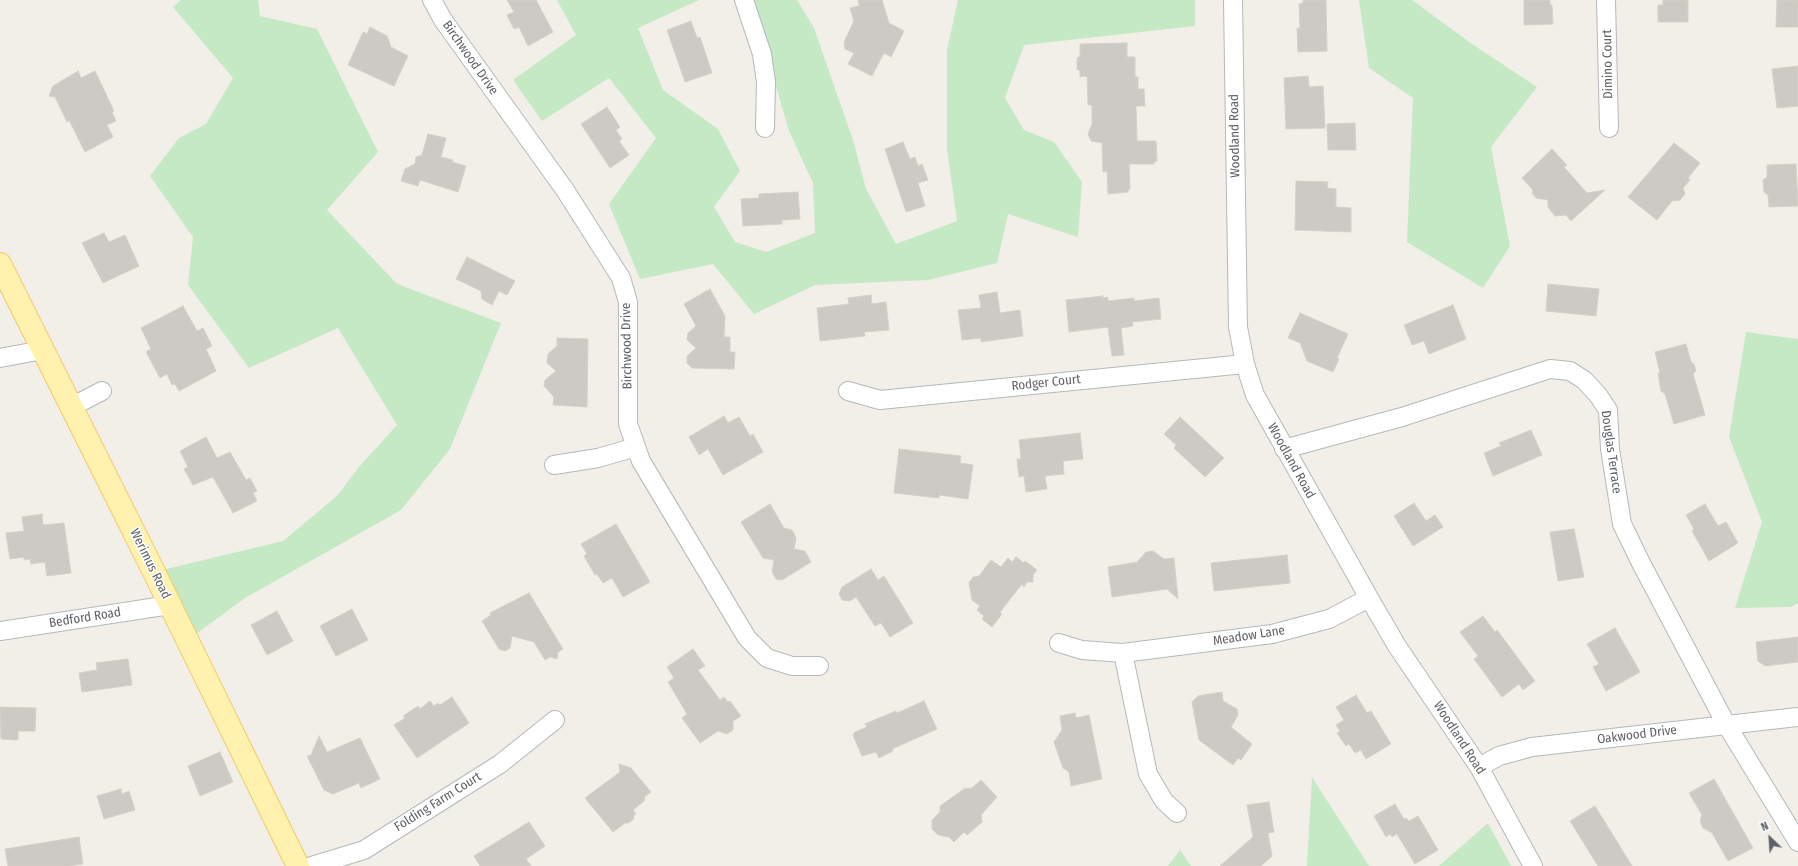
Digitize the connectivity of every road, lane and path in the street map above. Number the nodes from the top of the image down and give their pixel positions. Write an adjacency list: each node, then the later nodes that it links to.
1 (432, 0): 14 (street, Birchwood Drive)
2 (744, 0): 5 (street)
3 (1233, 0): 10 (street, Woodland Road)
4 (1606, 0): 6 (street, Dimino Court)
5 (765, 128)
6 (1609, 128)
7 (0, 264): 8 (main road, Werimus Road)
8 (43, 350): 9 (street); 13 (main road, Werimus Road)
9 (0, 358)
10 (1245, 364): 12 (street, Rodger Court); 15 (street, Woodland Road)
11 (102, 391): 13 (street)
12 (848, 391)
13 (72, 407): 18 (main road, Werimus Road)
14 (636, 447): 16 (street); 22 (street, Birchwood Drive)
15 (1284, 448): 17 (street, Woodland Road); 25 (street, Douglas Terrace)
16 (554, 465)
17 (1369, 598): 21 (street, Meadow Lane); 26 (street, Woodland Road)
18 (170, 605): 19 (street, Bedford Road); 29 (main road, Werimus Road)
19 (0, 630)
20 (1059, 643): 21 (street, Meadow Lane)
21 (1124, 653): 27 (street)
22 (819, 666)
23 (1798, 717): 25 (street, Oakwood Drive)
24 (555, 720): 30 (street, Folding Farm Court)
25 (1726, 724): 26 (street, Oakwood Drive); 28 (street, Douglas Terrace)
26 (1479, 767): 31 (street, Woodland Road)
27 (1177, 813)
28 (1798, 842)
29 (298, 866)
30 (311, 866)
31 (1533, 866)

